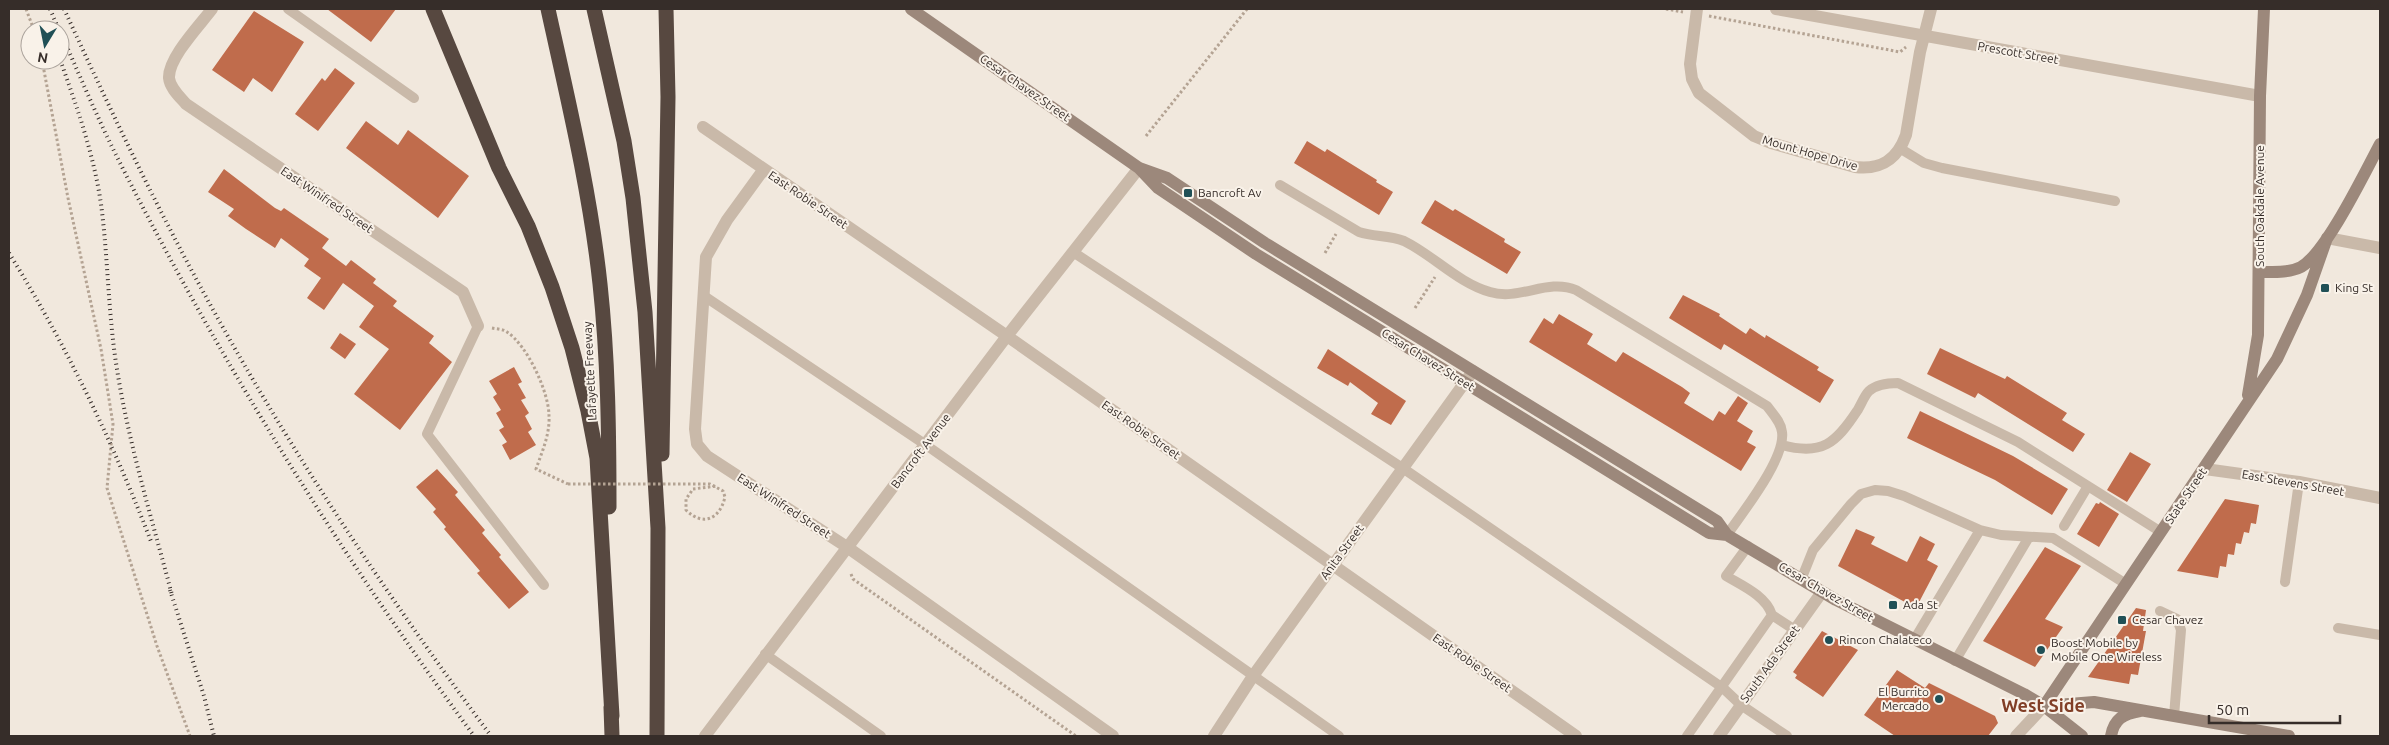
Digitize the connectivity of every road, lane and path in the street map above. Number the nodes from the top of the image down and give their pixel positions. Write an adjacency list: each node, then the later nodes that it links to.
1 (212, 9): 37 (street, East Winifred Street)
2 (288, 9): 19 (lane)
3 (433, 9): 78 (highway)
4 (548, 9): 78 (highway, Lafayette Freeway)
5 (594, 9): 51 (highway)
6 (666, 9): 51 (highway)
7 (911, 9): 24 (main road, Cesar Chavez Street)
8 (1247, 9): 21 (path)
9 (1666, 9): 13 (path)
10 (1776, 9): 15 (street, Prescott Street)
11 (1931, 9): 15 (street)
12 (2264, 9): 18 (main road, South Oakdale Avenue)
13 (1693, 11): 23 (street, Mount Hope Drive)
14 (1709, 16): 16 (path)
15 (1923, 36): 18 (street, Prescott Street); 23 (street)
16 (1906, 47)
17 (44, 70): 80 (path)
18 (2260, 96): 33 (main road, South Oakdale Avenue)
19 (414, 98)
20 (703, 127): 25 (street, East Robie Street)
21 (1146, 136)
22 (2380, 144): 29 (main road, State Street)
23 (1901, 148): 27 (lane)
24 (1140, 168): 31 (street, Bancroft Avenue); 39 (main road, Cesar Chavez Street); 40 (main road, Cesar Chavez Street)
25 (764, 169): 35 (street, East Winifred Street); 38 (street, East Robie Street)
26 (1280, 185): 43 (lane)
27 (2115, 201)
28 (1339, 230): 32 (path)
29 (2327, 238): 30 (street); 33 (main road, State Street); 41 (main road, State Street)
30 (2380, 248)
31 (1073, 252): 38 (street, Bancroft Avenue); 44 (lane)
32 (1325, 253)
33 (2259, 272): 41 (main road, South Oakdale Avenue)
34 (1432, 282): 36 (path)
35 (704, 296): 42 (lane); 57 (street, East Winifred Street)
36 (1415, 308)
37 (478, 326): 47 (path, bridge); 63 (lane)
38 (1007, 336): 42 (street, Bancroft Avenue); 58 (street, East Robie Street)
39 (1474, 371): 40 (street, Anita Street); 54 (main road, Cesar Chavez Street)
40 (1465, 383): 44 (street, Anita Street); 54 (main road, Cesar Chavez Street)
41 (2247, 401): 45 (main road, State Street)
42 (926, 445): 57 (street, Bancroft Avenue); 73 (lane)
43 (1782, 445): 48 (lane); 54 (lane)
44 (1404, 469): 58 (street, Anita Street); 74 (lane)
45 (2205, 469): 46 (street, East Stevens Street); 53 (main road, State Street)
46 (2299, 482): 49 (street, East Stevens Street); 61 (lane)
47 (717, 486)
48 (2088, 486): 50 (lane); 53 (lane)
49 (2380, 498)
50 (2064, 526)
51 (658, 528): 82 (highway)
52 (1980, 530): 55 (lane); 60 (lane); 70 (lane)
53 (2162, 532): 62 (main road, State Street)
54 (1727, 535): 56 (main road, Cesar Chavez Street)
55 (2029, 537): 62 (lane); 72 (lane)
56 (1748, 546): 60 (main road, Cesar Chavez Street); 66 (lane)
57 (847, 547): 71 (street, Bancroft Avenue); 86 (street, East Winifred Street)
58 (1333, 564): 73 (street, Anita Street); 89 (street, East Robie Street)
59 (851, 574): 85 (path)
60 (1801, 580): 64 (main road, Cesar Chavez Street)
61 (2285, 582)
62 (2126, 584): 76 (main road, State Street)
63 (544, 585)
64 (1822, 592): 68 (street, South Ada Street); 70 (main road, Cesar Chavez Street)
65 (2160, 610): 79 (lane)
66 (1772, 615): 68 (lane); 74 (lane)
67 (2338, 628): 69 (lane)
68 (1795, 630): 75 (street, South Ada Street)
69 (2380, 635)
70 (1914, 640): 72 (main road, Cesar Chavez Street)
71 (765, 654): 83 (street, Bancroft Avenue); 84 (lane)
72 (1955, 660): 76 (main road, Cesar Chavez Street)
73 (1253, 676): 87 (street, Anita Street); 88 (lane)
74 (1723, 688): 75 (lane); 90 (lane)
75 (1741, 705): 91 (street, South Ada Street); 92 (lane)
76 (2044, 706): 77 (main road); 93 (street, State Street); 94 (main road, Cesar Chavez Street)
77 (2143, 710): 79 (main road); 95 (main road)
78 (612, 716): 81 (highway, Lafayette Freeway)
79 (2174, 716): 96 (main road)
80 (190, 736)
81 (612, 736)
82 (657, 736)
83 (705, 736)
84 (881, 736)
85 (1076, 736)
86 (1112, 736)
87 (1214, 736)
88 (1339, 736)
89 (1576, 736)
90 (1687, 736)
91 (1719, 736)
92 (1787, 736)
93 (2016, 736)
94 (2082, 736)
95 (2111, 736)
96 (2289, 736)

